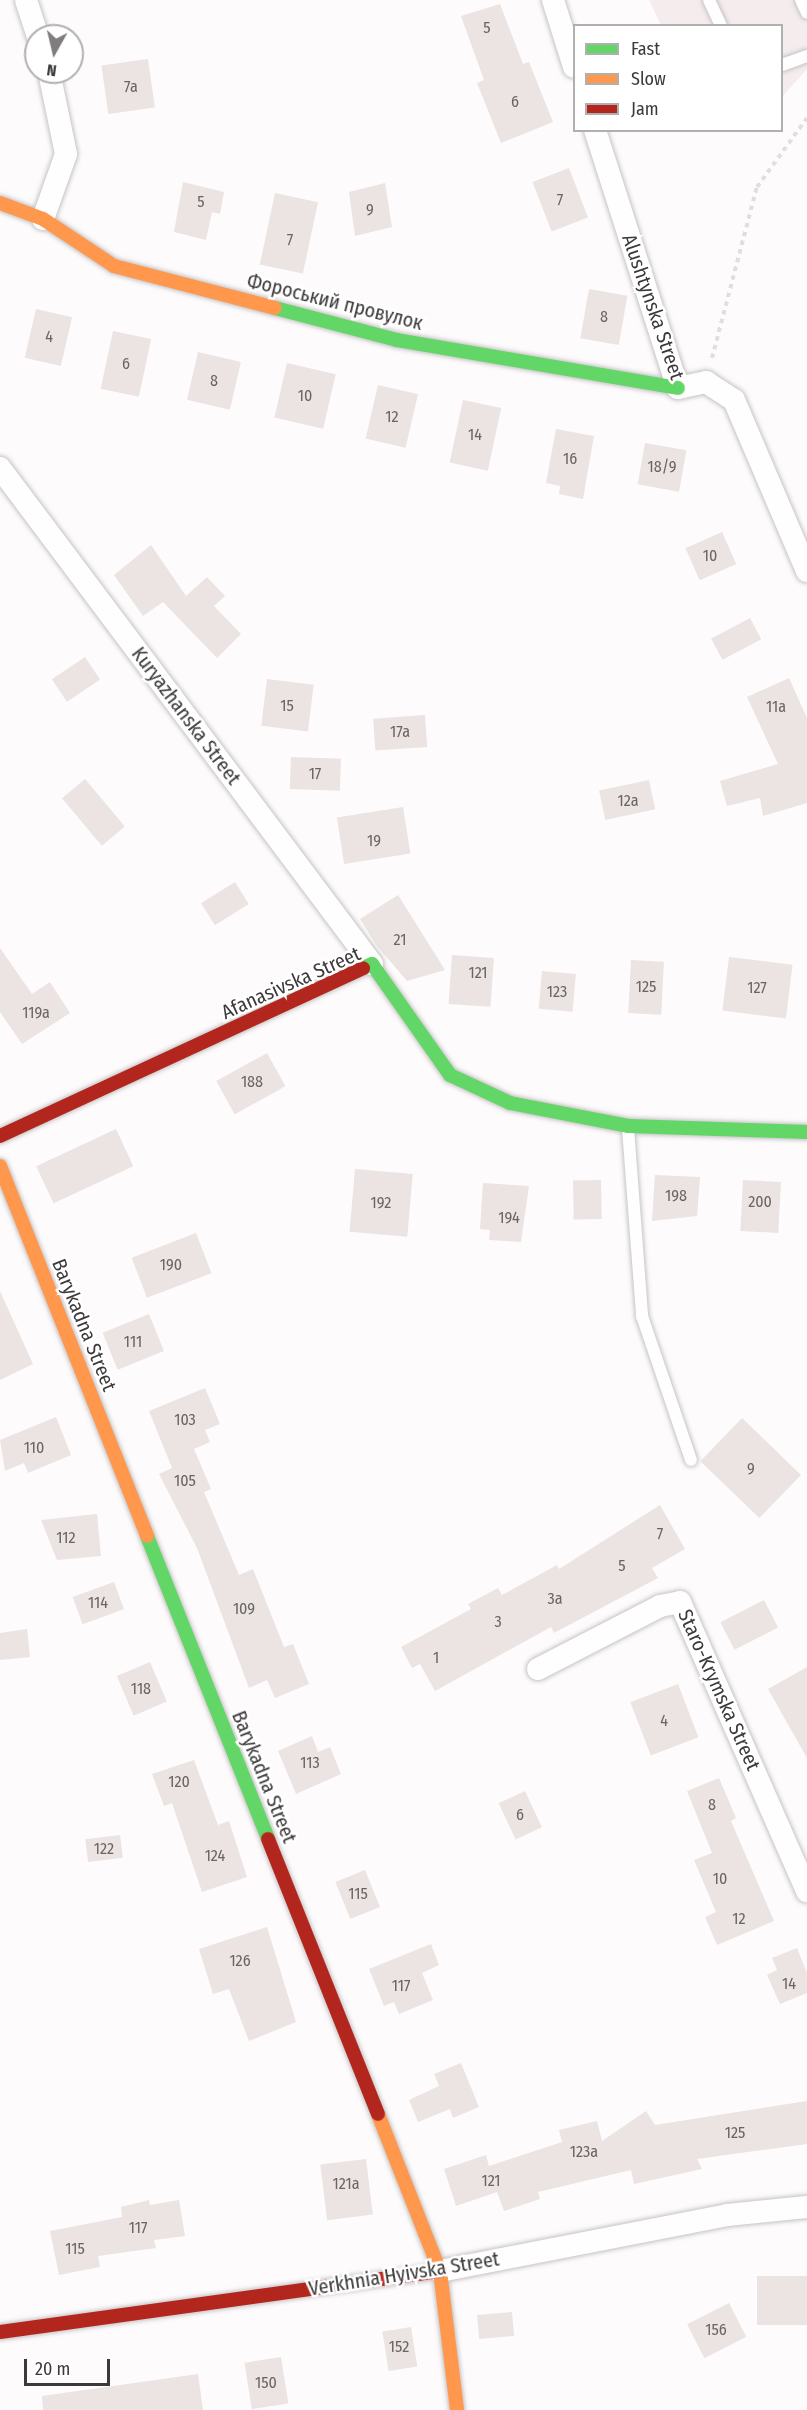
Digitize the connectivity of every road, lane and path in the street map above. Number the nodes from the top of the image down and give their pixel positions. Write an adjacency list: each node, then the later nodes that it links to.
1 (27, 0): 6 (street)
2 (553, 0): 9 (street)
3 (709, 0): 7 (lane)
4 (801, 0): 5 (lane)
5 (807, 13)
6 (34, 24)
7 (720, 24)
8 (807, 56): 10 (lane)
9 (573, 64)
10 (783, 65)
11 (51, 84): 15 (street)
12 (807, 118): 16 (path)
13 (596, 132): 17 (street, Alushtynska Street)
14 (0, 203): 15 (street, Фороський провулок)
15 (44, 219): 17 (street, Фороський провулок)
16 (706, 382): 17 (street, Alushtynska Street); 19 (street, Alushtynska Street)
17 (678, 388)
18 (0, 468): 20 (street, Kuryazhanska Street)
19 (807, 571)
20 (372, 964): 21 (street, Afanasivska Street); 23 (street, Afanasivska Street)
21 (628, 1126): 22 (street, Afanasivska Street); 25 (lane)
22 (807, 1132)
23 (0, 1136)
24 (0, 1166): 29 (street, Barykadna Street)
25 (692, 1460)
26 (538, 1669): 27 (street, Staro-Krymska Street)
27 (807, 1890)
28 (807, 2207): 29 (street, Verkhnia Hyivska Street)
29 (440, 2271): 30 (street, Verkhnia Hyivska Street); 31 (street, Barykadna Street)
30 (0, 2332)
31 (458, 2410)

